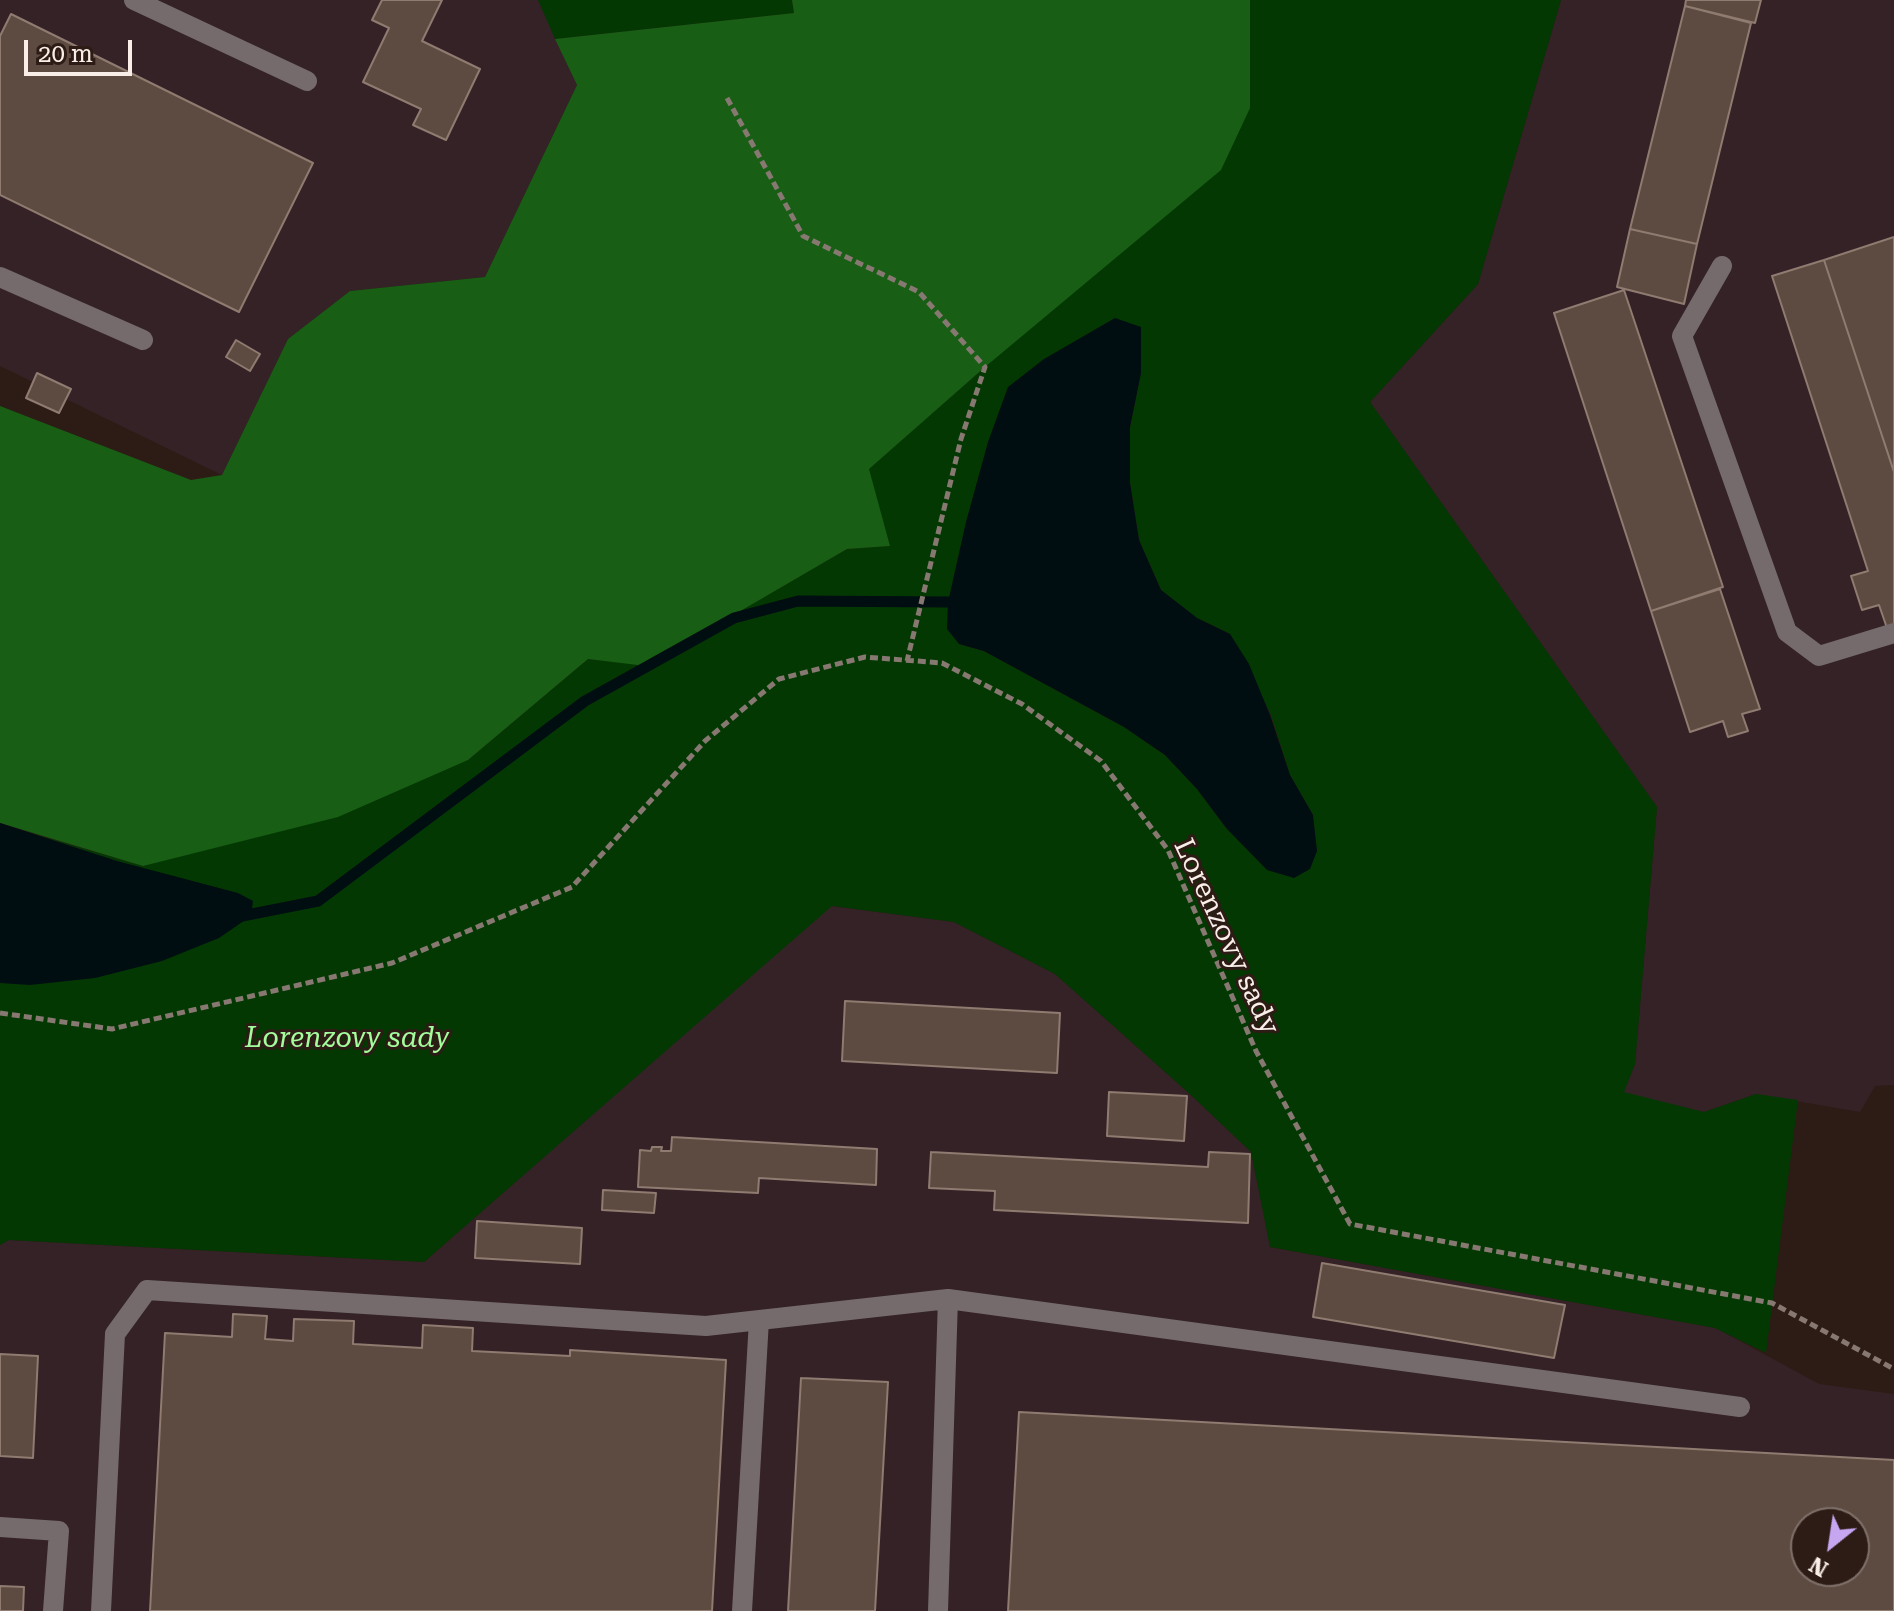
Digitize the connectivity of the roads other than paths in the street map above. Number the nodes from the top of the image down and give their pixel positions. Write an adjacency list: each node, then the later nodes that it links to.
1 (134, 0): 2 (lane)
2 (307, 81)
3 (1722, 266): 6 (lane)
4 (0, 277): 5 (lane)
5 (143, 340)
6 (1894, 633)
7 (948, 1299): 8 (lane); 9 (lane); 14 (lane)
8 (759, 1320): 12 (lane); 13 (lane)
9 (1740, 1407)
10 (0, 1527): 11 (lane)
11 (53, 1611)
12 (101, 1611)
13 (742, 1611)
14 (938, 1611)

